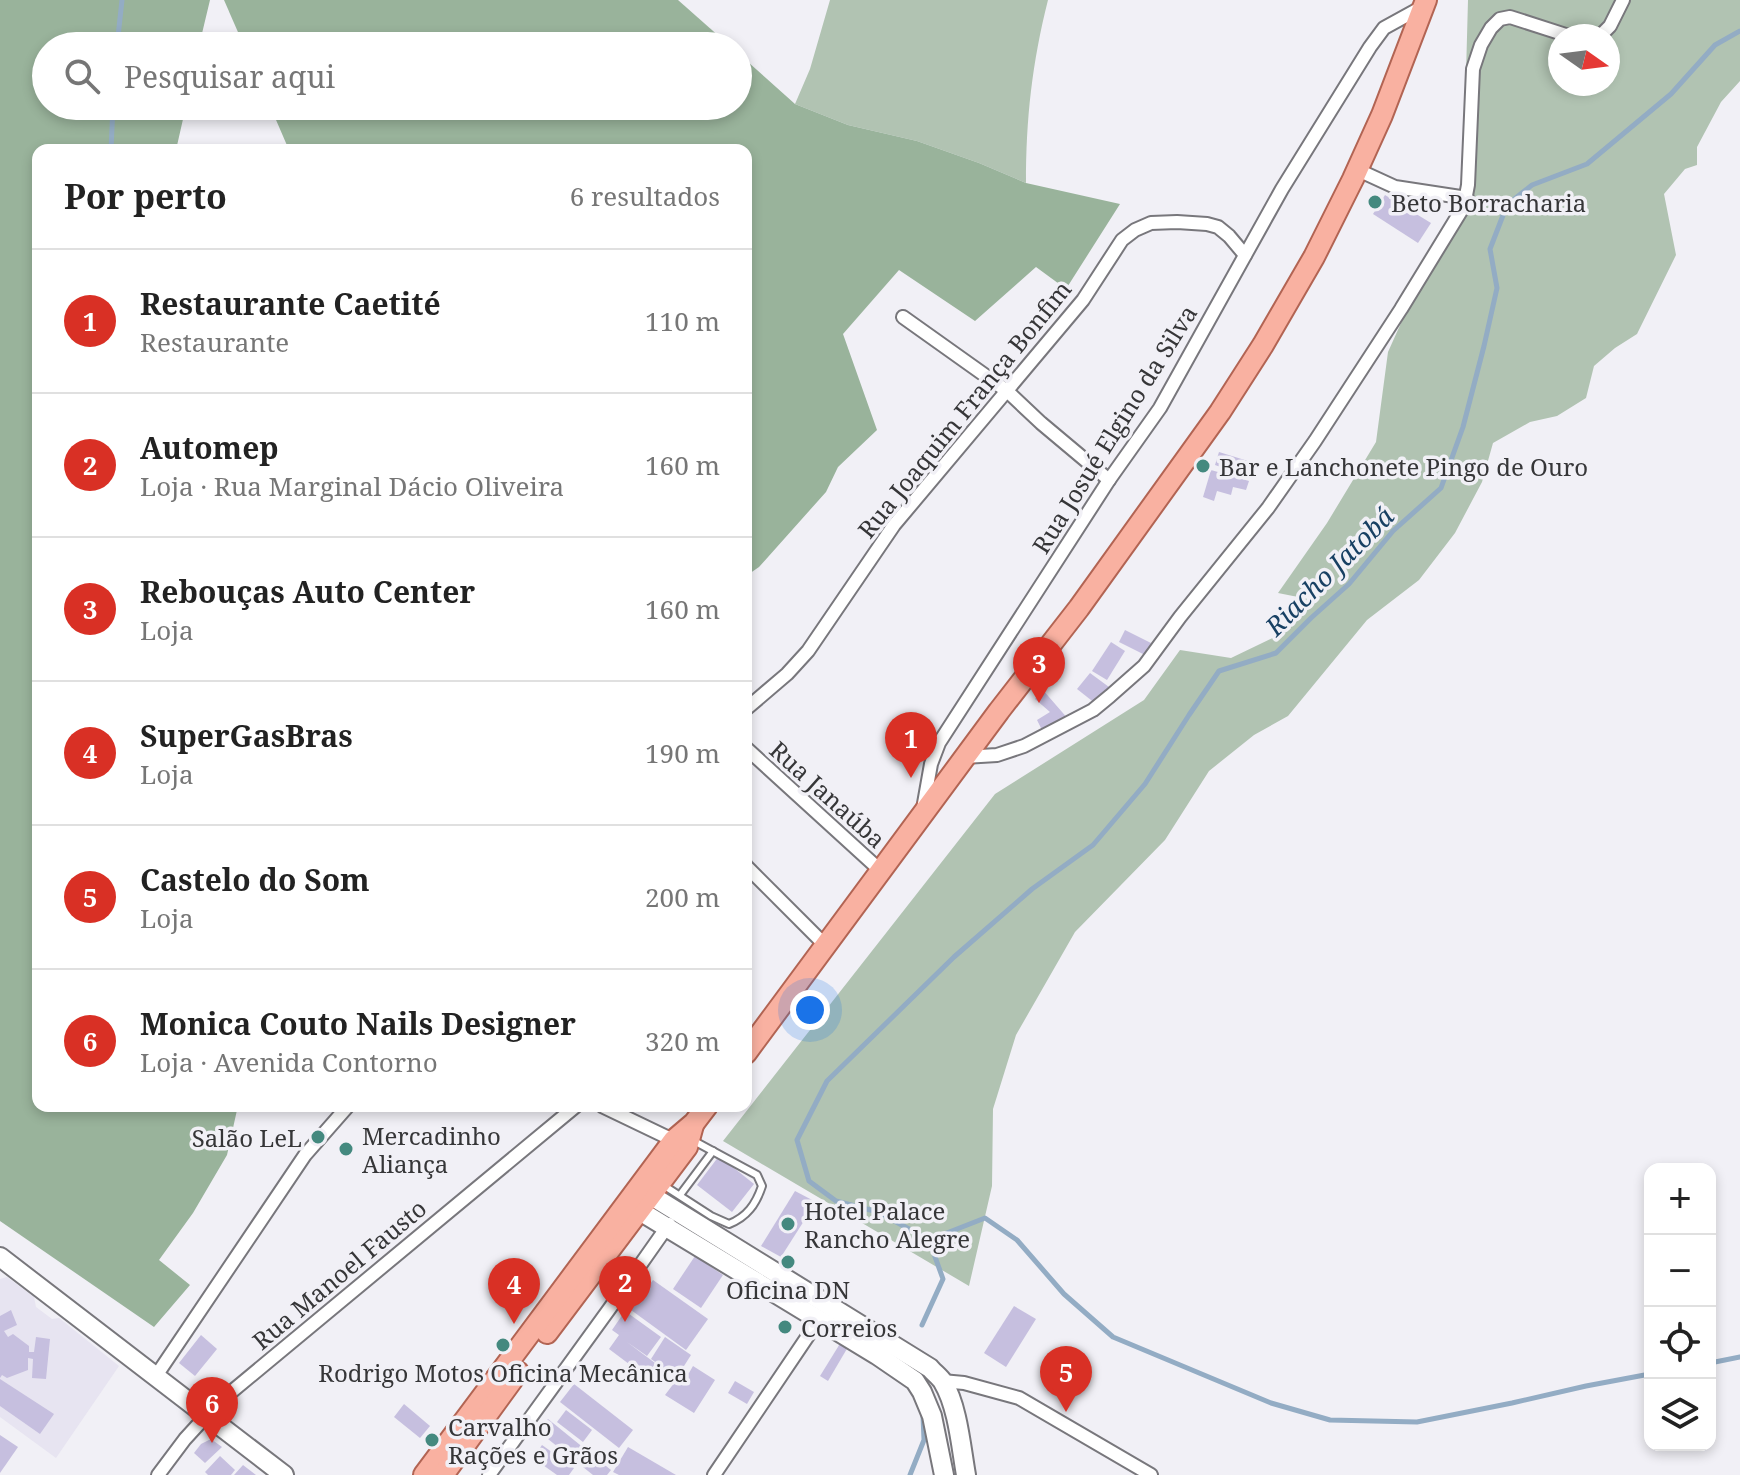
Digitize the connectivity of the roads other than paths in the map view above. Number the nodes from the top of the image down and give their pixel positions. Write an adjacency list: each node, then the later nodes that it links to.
1 (1623, 0): 3 (street)
2 (1425, 3): 5 (main road); 7 (street, Rua Josué Elgino da Silva)
3 (1611, 24)
4 (1548, 29): 6 (street)
5 (1358, 170): 6 (street); 13 (main road)
6 (1467, 198): 13 (street)
7 (1245, 255): 9 (street, Rua Joaquim França Bonfim); 10 (street, Rua Josué Elgino da Silva)
8 (903, 317): 9 (street)
9 (1007, 391): 10 (street); 11 (street, Rua Joaquim França Bonfim)
10 (1109, 480): 14 (street, Rua Josué Elgino da Silva)
11 (752, 704)
12 (752, 753): 15 (street, Rua Janaúba)
13 (964, 757): 14 (main road)
14 (923, 816): 15 (main road)
15 (881, 871): 17 (main road)
16 (752, 872): 17 (street)
17 (826, 946): 18 (main road)
18 (752, 1044)
19 (343, 1112): 31 (street)
20 (569, 1112): 34 (street, Rua Manoel Fausto)
21 (618, 1112): 23 (street)
22 (703, 1112): 23 (main road)
23 (686, 1137): 24 (lane); 25 (main road)
24 (713, 1151): 26 (lane); 26 (lane)
25 (643, 1196): 26 (street); 26 (lane); 37 (main road); 38 (main road)
26 (675, 1211): 28 (street); 29 (street); 39 (street)
27 (0, 1257): 31 (street)
28 (808, 1291): 29 (street); 33 (street)
29 (799, 1309): 30 (street)
30 (818, 1321): 32 (street); 40 (street)
31 (156, 1376): 34 (street)
32 (915, 1381): 33 (lane); 41 (street)
33 (942, 1381): 42 (street); 43 (street)
34 (206, 1416): 35 (street, Rua Manoel Fausto); 36 (street)
35 (158, 1475)
36 (284, 1475)
37 (424, 1475)
38 (443, 1475)
39 (489, 1475)
40 (714, 1475)
41 (944, 1475)
42 (966, 1475)
43 (1151, 1475)

